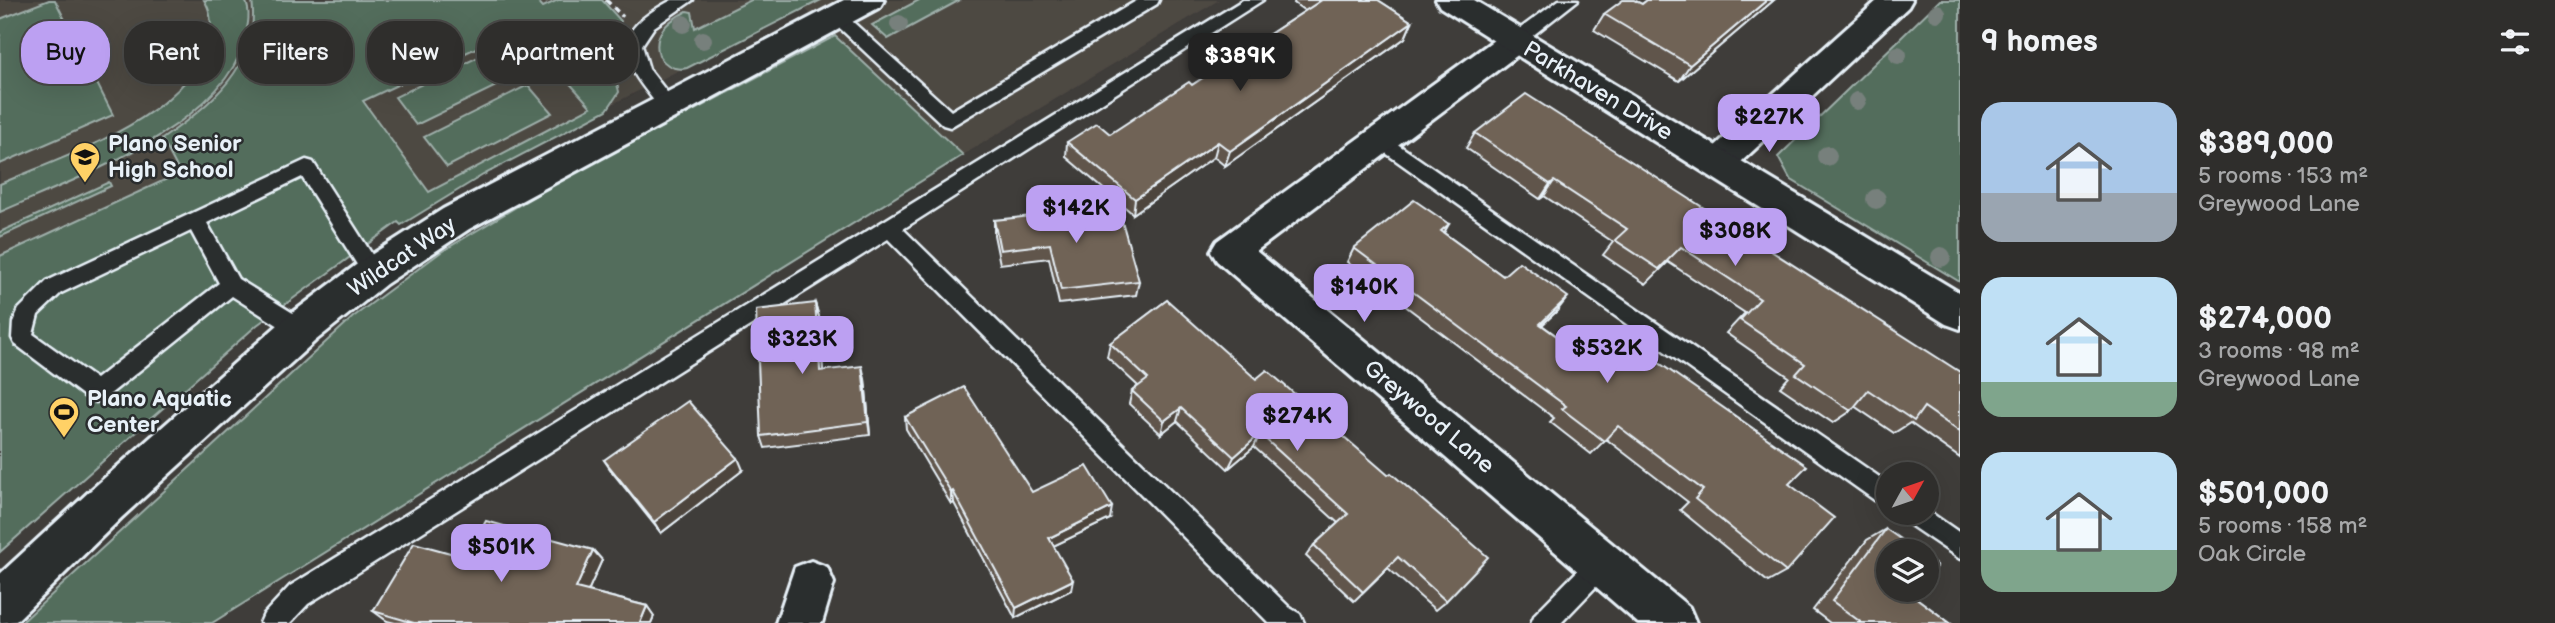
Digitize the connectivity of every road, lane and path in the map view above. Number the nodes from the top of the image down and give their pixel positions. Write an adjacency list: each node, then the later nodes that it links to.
1 (606, 0): 9 (path)
2 (685, 0): 11 (lane)
3 (1151, 0): 8 (lane)
4 (1255, 0): 15 (lane)
5 (1451, 0): 10 (street, Parkhaven Drive)
6 (1570, 0): 10 (lane)
7 (1897, 0): 13 (street)
8 (853, 8): 11 (street, Wildcat Way)
9 (625, 21)
10 (1516, 40): 12 (street, Greywood Lane); 13 (street, Parkhaven Drive)
11 (668, 105): 16 (street, Wildcat Way)
12 (1380, 139): 20 (lane); 23 (street, Greywood Lane)
13 (1717, 164): 18 (street, Parkhaven Drive)
14 (195, 220): 16 (lane); 17 (lane); 17 (lane)
15 (891, 229): 25 (lane); 26 (lane)
16 (373, 273): 19 (street, Wildcat Way)
17 (231, 285): 19 (lane)
18 (1960, 313)
19 (301, 329): 24 (street, Wildcat Way)
20 (1876, 488)
21 (1929, 525): 22 (lane)
22 (1960, 547)
23 (1602, 562): 27 (lane); 28 (street, Greywood Lane)
24 (0, 606)
25 (273, 623)
26 (1291, 623)
27 (1544, 623)
28 (1673, 623)

